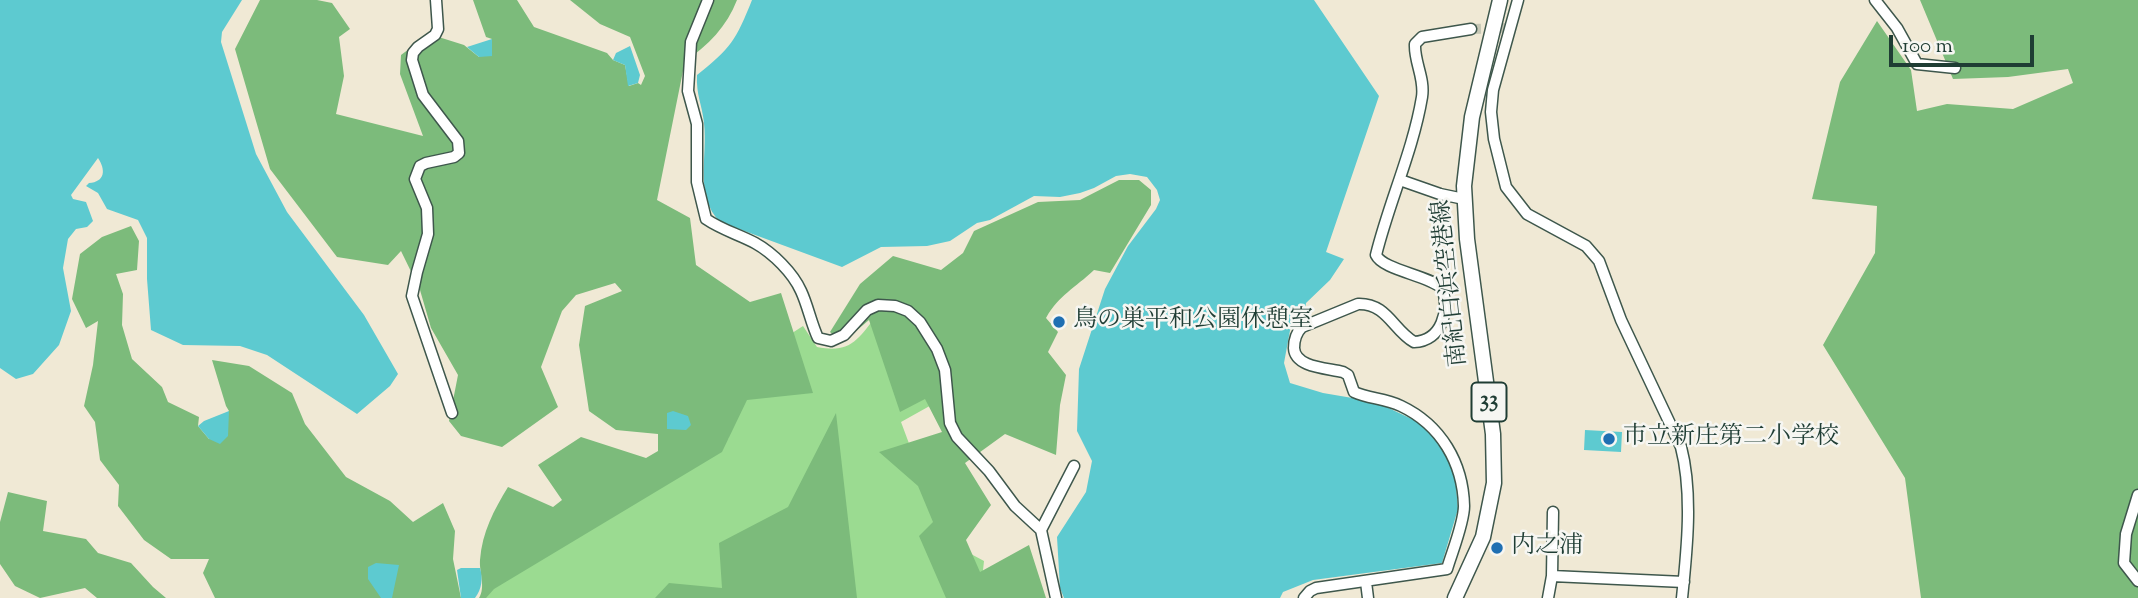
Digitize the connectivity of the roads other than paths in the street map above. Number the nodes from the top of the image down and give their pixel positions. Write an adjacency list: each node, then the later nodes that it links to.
1 (436, 0): 12 (street)
2 (708, 0): 16 (street)
3 (1500, 0): 11 (main road, 南紀白浜空港線 / 33)
4 (1518, 0): 7 (street)
5 (1525, 0): 7 (street)
6 (1875, 0): 9 (street)
7 (1509, 27): 20 (street)
8 (1471, 29): 10 (street)
9 (1955, 68)
10 (1401, 180): 11 (street); 19 (street)
11 (1464, 199): 24 (main road, 南紀白浜空港線 / 33)
12 (452, 412)
13 (1074, 466): 16 (street)
14 (2138, 495): 18 (street)
15 (1553, 512): 17 (street)
16 (1041, 530): 21 (street)
17 (1552, 576): 20 (street); 25 (street)
18 (2138, 581)
19 (1366, 582): 22 (street); 23 (street)
20 (1684, 582): 26 (street)
21 (1056, 598)
22 (1304, 598)
23 (1368, 598)
24 (1455, 598)
25 (1548, 598)
26 (1682, 598)

